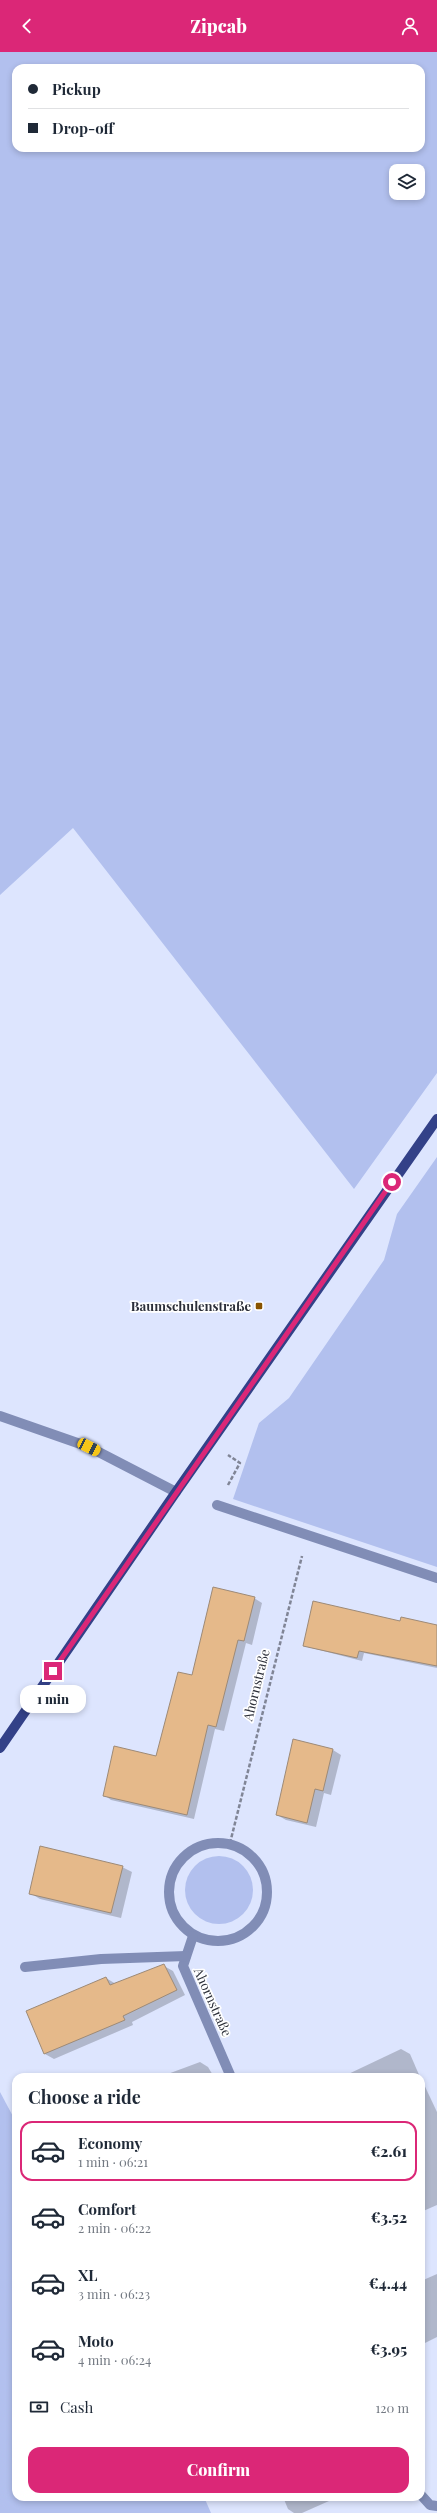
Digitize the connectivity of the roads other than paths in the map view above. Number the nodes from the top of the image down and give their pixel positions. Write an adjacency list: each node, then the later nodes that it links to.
1 (437, 1119): 3 (main road)
2 (0, 1416): 3 (street)
3 (176, 1492): 6 (main road)
4 (218, 1505): 5 (street)
5 (437, 1578)
6 (0, 1748)
7 (193, 1936): 7 (street); 8 (street, Ahornstraße)
8 (186, 1956): 9 (street); 10 (street, Ahornstraße)
9 (24, 1967)
10 (229, 2073)

